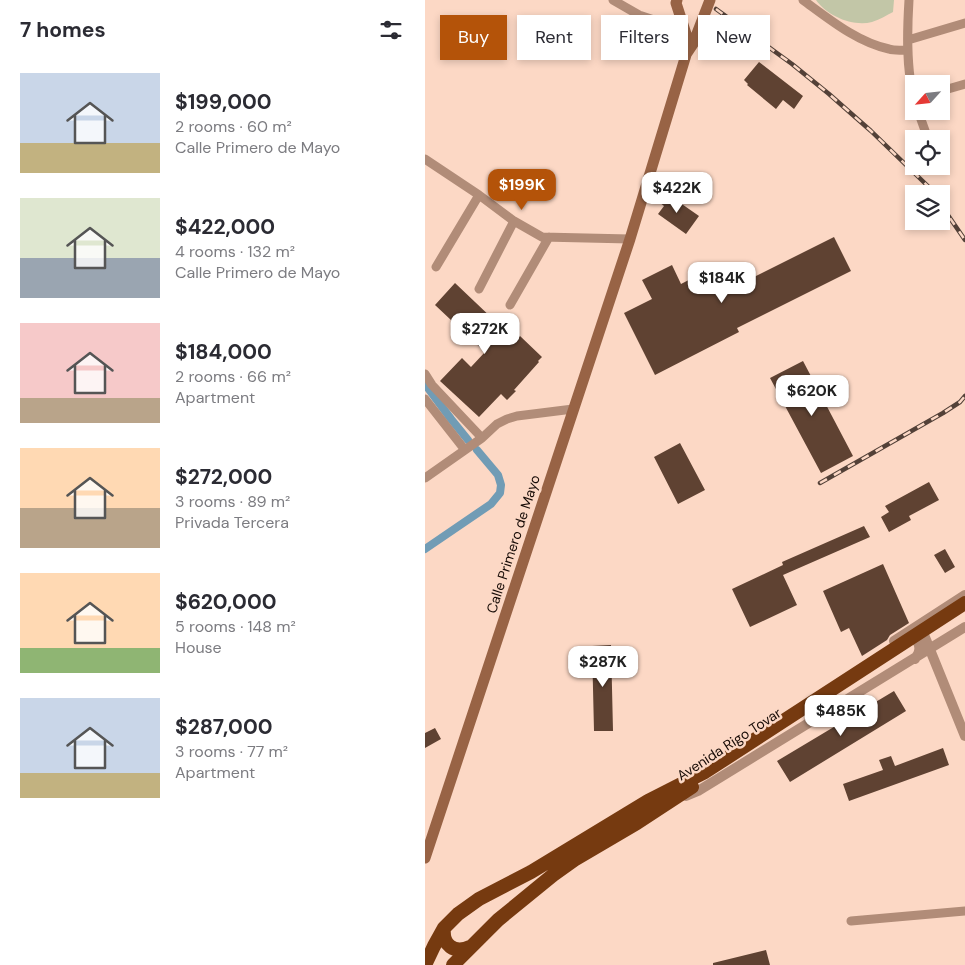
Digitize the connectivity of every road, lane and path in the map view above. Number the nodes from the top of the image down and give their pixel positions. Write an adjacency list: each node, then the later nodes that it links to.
1 (613, 0): 6 (street)
2 (677, 0): 7 (main road, Calle Primero de Mayo)
3 (710, 0): 8 (main road, Calle Primero de Mayo)
4 (803, 0): 12 (street)
5 (909, 0): 11 (street)
6 (639, 15)
7 (680, 15)
8 (703, 15)
9 (965, 23): 11 (street)
10 (698, 30): 13 (main road, Calle Primero de Mayo)
11 (908, 40): 12 (street)
12 (908, 50): 15 (street)
13 (688, 52)
14 (684, 60): 22 (main road, Calle Primero de Mayo)
15 (910, 75)
16 (965, 84): 17 (street)
17 (950, 88)
18 (425, 159): 19 (street)
19 (479, 195): 20 (street); 23 (street)
20 (514, 221): 21 (street); 24 (street)
21 (549, 237): 22 (street); 25 (street)
22 (630, 239): 28 (main road, Calle Primero de Mayo)
23 (436, 267)
24 (479, 289)
25 (510, 305)
26 (425, 374): 29 (street)
27 (425, 399): 30 (street)
28 (573, 409): 29 (street); 43 (main road, Calle Primero de Mayo)
29 (482, 438): 30 (street)
30 (465, 450): 31 (street)
31 (425, 478)
32 (965, 595): 35 (street, Avenida Rigo Tovar)
33 (965, 603): 41 (highway, Avenida Rigo Tovar)
34 (965, 613): 42 (highway, Avenida Rigo Tovar)
35 (920, 624): 37 (street, Avenida Rigo Tovar); 38 (street)
36 (965, 627): 38 (street, Avenida Rigo Tovar)
37 (898, 638): 39 (street); 41 (street, Avenida Rigo Tovar)
38 (930, 649): 39 (street, Avenida Rigo Tovar); 40 (street)
39 (915, 658): 42 (street, Avenida Rigo Tovar)
40 (965, 736)
41 (647, 801): 46 (highway, Avenida Rigo Tovar)
42 (637, 823): 47 (highway, Avenida Rigo Tovar)
43 (425, 858)
44 (965, 911): 45 (street)
45 (851, 921)
46 (444, 928): 47 (highway); 48 (highway, Avenida Rigo Tovar)
47 (470, 947): 49 (highway, Avenida Rigo Tovar)
48 (425, 965)
49 (453, 965)

